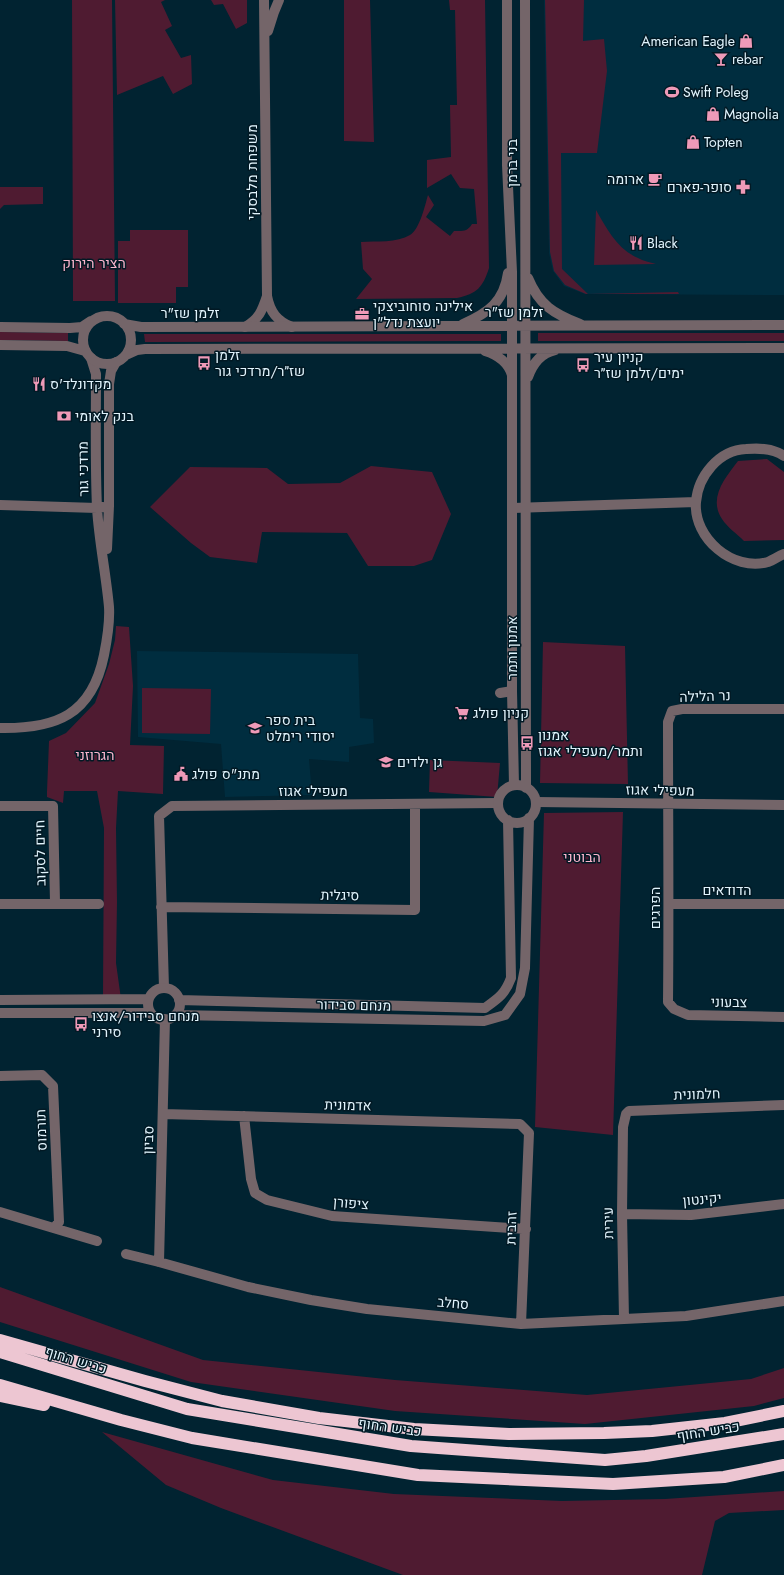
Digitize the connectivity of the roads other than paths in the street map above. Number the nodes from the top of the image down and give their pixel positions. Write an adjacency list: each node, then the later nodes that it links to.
1 (264, 0): 5 (street, משפחת מלבסקי)
2 (280, 0): 5 (street, משפחת מלבסקי)
3 (507, 0): 6 (street, בני ברמן)
4 (525, 0): 7 (street, בני ברמן)
5 (265, 47): 8 (street, משפחת מלבסקי)
6 (511, 239): 14 (street); 15 (street, בני ברמן)
7 (526, 274): 16 (street, בני ברמן); 17 (street)
8 (267, 296): 12 (street, משפחת מלבסקי); 13 (street, משפחת מלבסקי)
9 (93, 320): 10 (street); 18 (street); 25 (street)
10 (124, 324): 12 (street, זלמן שז"ר); 26 (street)
11 (784, 325): 17 (street, זלמן שז"ר)
12 (245, 326): 13 (street, זלמן שז"ר)
13 (292, 326): 14 (street, זלמן שז"ר)
14 (458, 326): 15 (street, זלמן שז"ר)
15 (512, 326): 16 (street, זלמן שז"ר); 20 (street, אמנון ותמר)
16 (526, 326): 17 (street, זלמן שז"ר); 21 (street, אמנון ותמר)
17 (585, 326)
18 (0, 327)
19 (0, 345): 25 (street)
20 (513, 348): 21 (street); 24 (street); 28 (street, אמנון ותמר)
21 (526, 348): 22 (street); 29 (street, אמנון ותמר)
22 (560, 348): 23 (street); 29 (street)
23 (784, 348)
24 (479, 349): 26 (street); 28 (street)
25 (88, 355): 27 (street); 34 (street, מרדכי גור)
26 (126, 355): 27 (street)
27 (116, 362): 33 (street, מרדכי גור)
28 (513, 377): 35 (street, אמנון ותמר)
29 (526, 382): 36 (street, אמנון ותמר)
30 (784, 456): 31 (street)
31 (696, 502): 36 (street); 37 (street)
32 (0, 505): 34 (street)
33 (109, 506): 34 (street); 38 (street, מרדכי גור)
34 (97, 508): 38 (street, מרדכי גור)
35 (513, 508): 36 (street); 39 (street, אמנון ותמר)
36 (527, 508): 44 (street, אמנון ותמר)
37 (784, 554)
38 (106, 581): 42 (street, מרדכי גור)
39 (512, 691): 40 (street); 43 (street, אמנון ותמר)
40 (500, 693)
41 (784, 709): 47 (street, נר הלילה)
42 (0, 728)
43 (514, 785): 44 (street); 46 (street)
44 (526, 788): 45 (street)
45 (536, 802): 47 (street, מעפילי אגוז); 51 (street)
46 (498, 803): 48 (street, מעפילי אגוז); 52 (street)
47 (668, 804): 50 (street, מעפילי אגוז); 56 (street, הפרגים)
48 (415, 805): 58 (street, מעפילי אגוז); 58 (street, סיגלית)
49 (0, 806): 54 (street, חיים לסקוב)
50 (784, 806)
51 (529, 818): 52 (street); 66 (street, מנחם סבידור)
52 (508, 820): 62 (street, מנחם סבידור)
53 (0, 904): 54 (street)
54 (55, 904): 55 (street)
55 (99, 904)
56 (669, 904): 57 (street, הדודאים); 63 (street, הפרגים)
57 (784, 904)
58 (161, 907): 59 (street, מעפילי אגוז)
59 (164, 988): 60 (street); 62 (street)
60 (148, 999): 61 (street); 65 (street)
61 (0, 1000)
62 (179, 1000): 66 (street)
63 (674, 1010): 67 (street, צבעוני)
64 (0, 1013): 65 (street)
65 (151, 1013): 66 (street)
66 (170, 1017): 70 (street, סביון)
67 (784, 1017)
68 (0, 1076): 77 (street, תורמוס)
69 (784, 1105): 72 (street, חלמונית)
70 (163, 1114): 71 (street, אדמונית); 81 (street, סביון)
71 (244, 1116): 73 (street, אדמונית); 78 (street, ציפורן)
72 (623, 1127): 76 (street, עירית)
73 (529, 1133): 78 (street, זהבית)
74 (784, 1204): 76 (street, יקינטון)
75 (0, 1212): 77 (street)
76 (622, 1214): 83 (street, עירית)
77 (54, 1228): 79 (street)
78 (526, 1229): 84 (street, זהבית)
79 (97, 1241)
80 (126, 1254): 81 (street, סחלב)
81 (159, 1262): 84 (street, סחלב)
82 (784, 1301): 83 (street, סחלב)
83 (624, 1318): 84 (street, סחלב)
84 (521, 1324)
85 (0, 1340): 89 (highway)
86 (0, 1352): 91 (highway, כביש החוף)
87 (0, 1385): 90 (highway)
88 (0, 1396): 90 (highway)
89 (784, 1411)
90 (121, 1420): 94 (highway)
91 (784, 1434)
92 (784, 1465): 94 (highway)
93 (784, 1473): 94 (highway)
94 (724, 1477)

